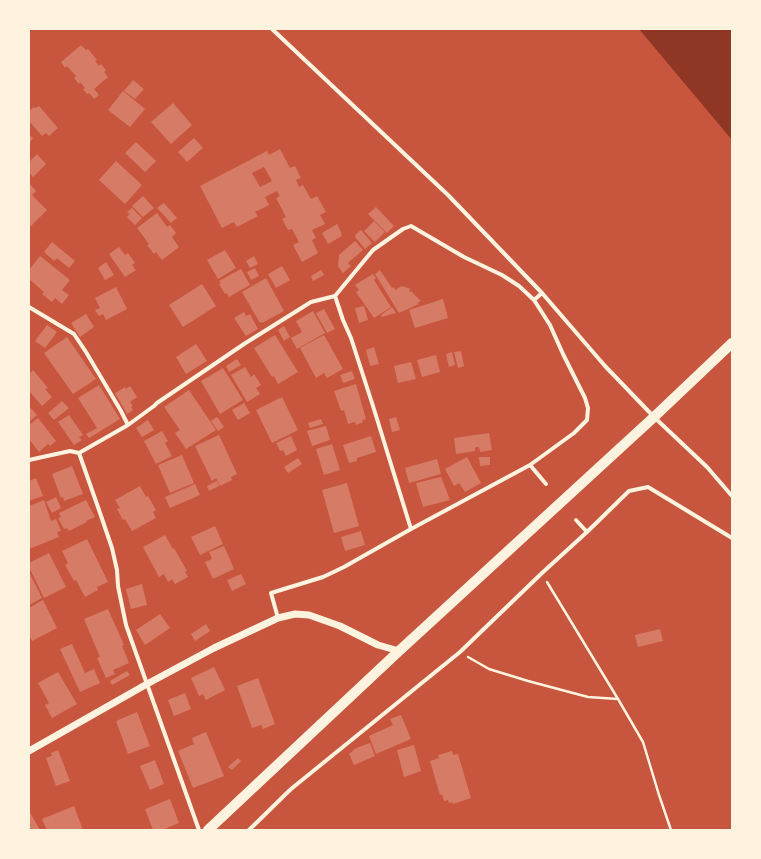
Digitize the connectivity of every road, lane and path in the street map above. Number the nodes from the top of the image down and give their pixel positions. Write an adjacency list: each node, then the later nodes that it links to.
1 (272, 29): 2 (street)
2 (542, 293): 4 (street); 7 (street)
3 (335, 296): 4 (street); 8 (street); 15 (street)
4 (534, 300): 11 (street)
5 (29, 307): 8 (street)
6 (732, 343): 7 (main road)
7 (654, 417): 13 (street); 20 (main road)
8 (128, 425): 9 (street)
9 (79, 453): 10 (street); 22 (street)
10 (29, 460)
11 (530, 465): 12 (street); 15 (street)
12 (546, 484)
13 (732, 496)
14 (576, 520): 16 (street)
15 (410, 528): 19 (street)
16 (586, 532): 17 (street); 18 (street)
17 (732, 538)
18 (542, 573): 21 (street); 23 (path)
19 (278, 618): 20 (street); 22 (street)
20 (399, 650): 26 (main road)
21 (460, 652): 23 (path); 27 (street)
22 (147, 684): 24 (street); 25 (street)
23 (618, 699): 28 (path)
24 (29, 751)
25 (199, 830)
26 (208, 830)
27 (249, 830)
28 (671, 830)

